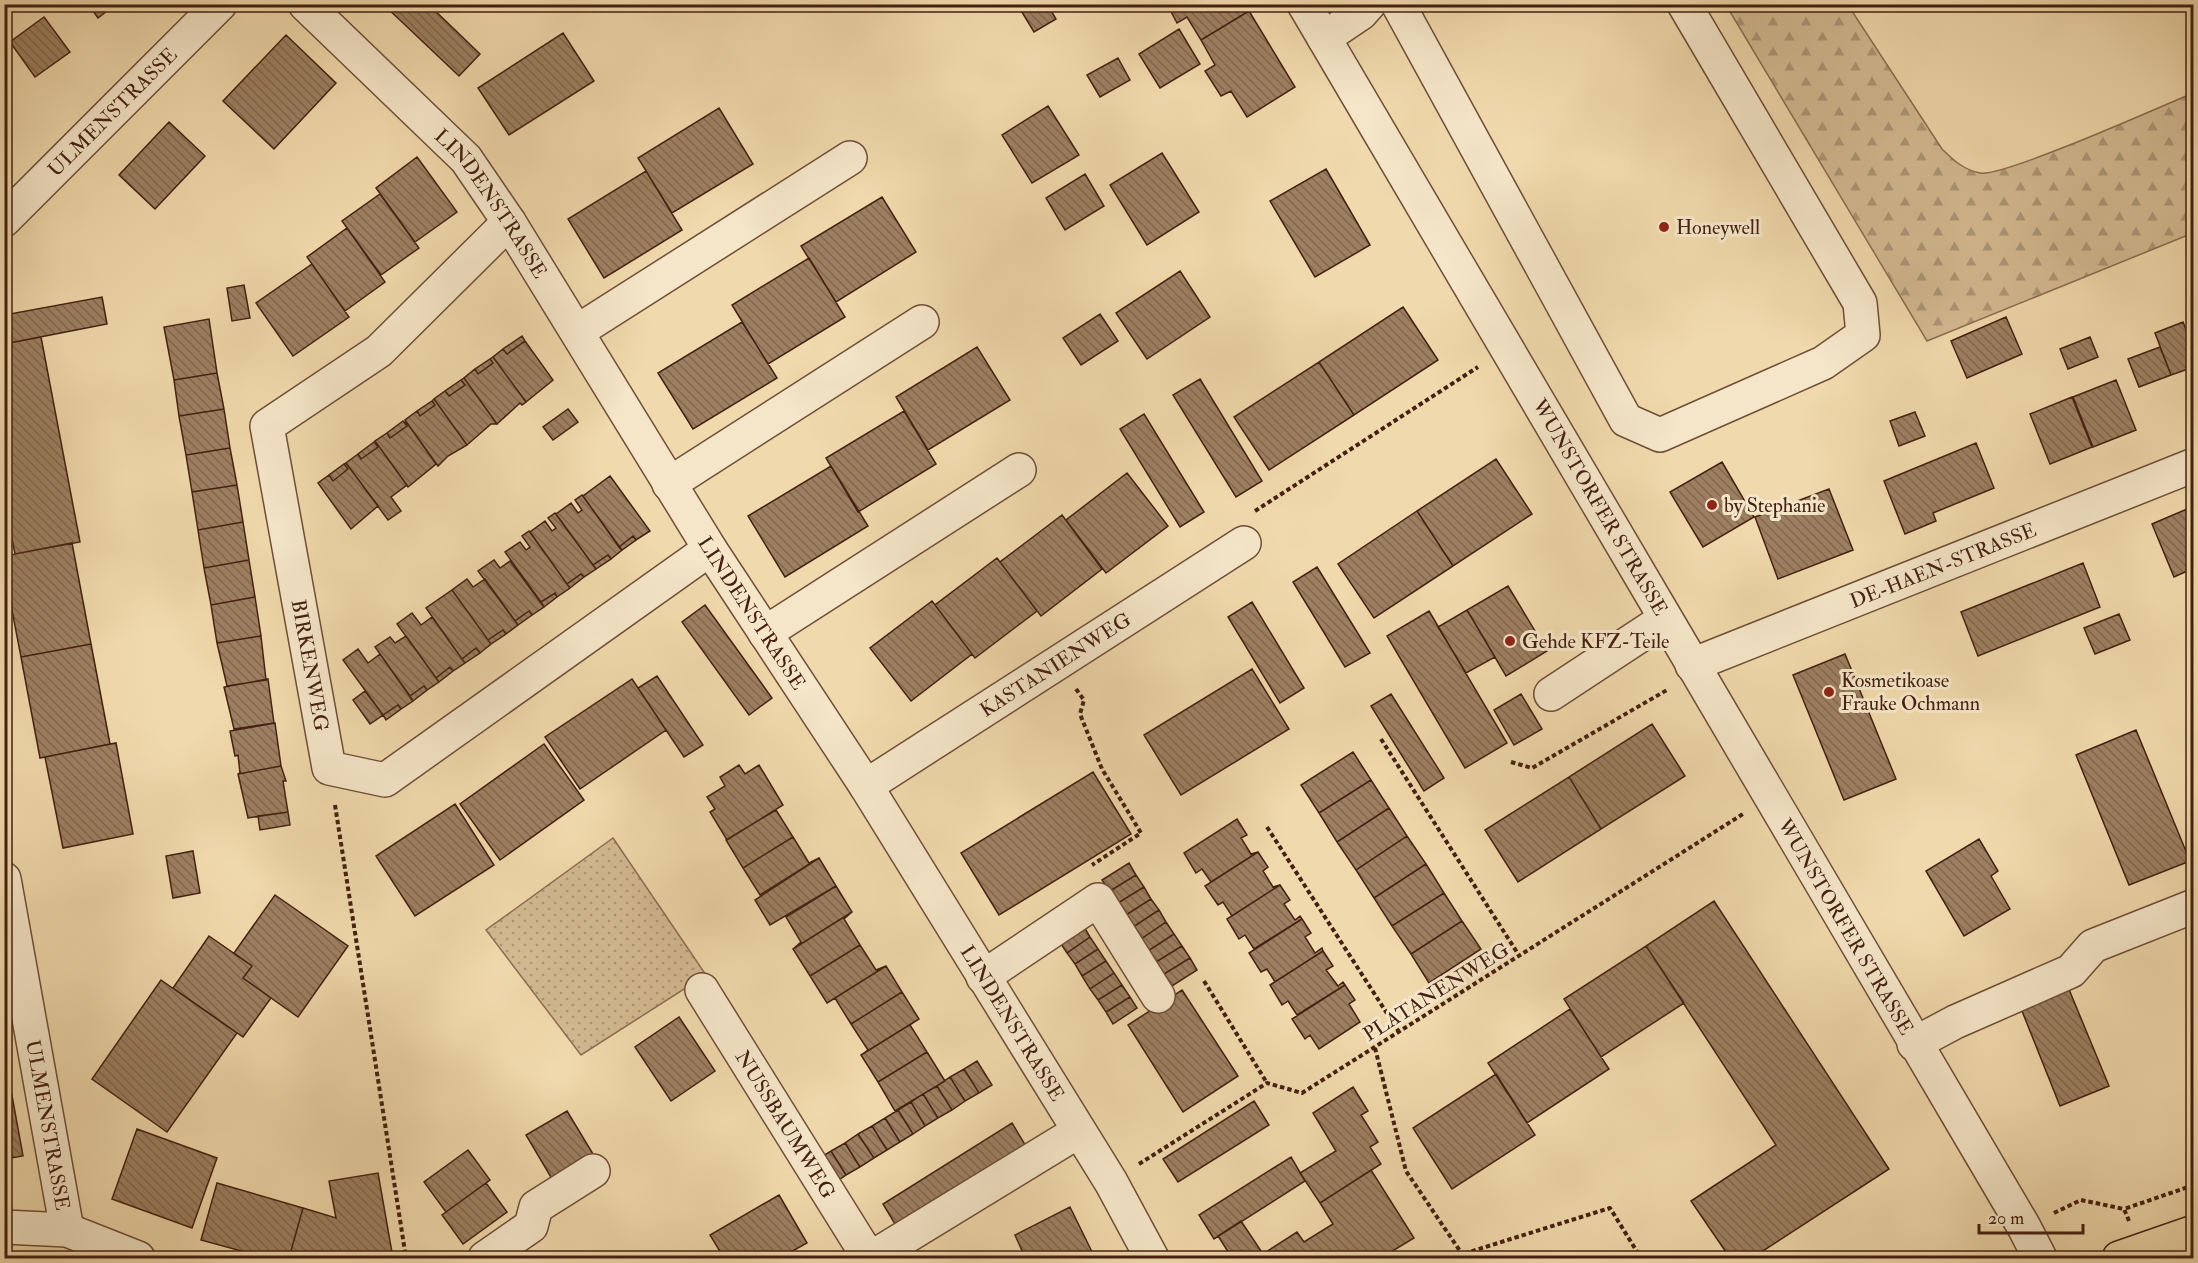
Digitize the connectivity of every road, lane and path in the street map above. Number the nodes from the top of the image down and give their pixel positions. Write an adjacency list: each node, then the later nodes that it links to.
1 (220, 4): 9 (street, ULMENSTRASSE)
2 (305, 4): 10 (street, LINDENSTRASSE)
3 (1304, 4): 7 (street, WUNSTORFER STRASSE)
4 (1369, 4): 7 (street)
5 (1398, 4): 6 (street)
6 (1684, 4)
7 (1324, 38): 13 (street, WUNSTORFER STRASSE)
8 (850, 158): 12 (street)
9 (4, 220)
10 (509, 222): 12 (street, LINDENSTRASSE); 26 (street, BIRKENWEG)
11 (922, 321): 16 (street)
12 (578, 331): 16 (street, LINDENSTRASSE)
13 (1506, 348): 17 (path); 19 (street, WUNSTORFER STRASSE)
14 (2193, 465): 22 (street, DE-HAEN-STRASSE)
15 (1019, 470): 20 (street)
16 (669, 484): 18 (street, LINDENSTRASSE)
17 (1248, 528): 21 (street, KASTANIENWEG)
18 (710, 549): 20 (street, LINDENSTRASSE); 26 (street)
19 (1665, 620): 22 (street, WUNSTORFER STRASSE); 23 (street)
20 (765, 633): 27 (street, LINDENSTRASSE)
21 (1055, 663): 27 (street, KASTANIENWEG); 30 (path)
22 (1694, 669): 25 (path); 28 (street, WUNSTORFER STRASSE)
23 (1551, 694)
24 (1381, 740): 33 (path)
25 (1511, 762)
26 (329, 768): 52 (path)
27 (866, 786): 34 (street, LINDENSTRASSE)
28 (1771, 796): 33 (path, PLATANENWEG); 39 (street, WUNSTORFER STRASSE)
29 (1267, 826): 38 (path)
30 (1082, 872)
31 (4, 879): 48 (street, ULMENSTRASSE)
32 (2193, 906): 39 (street)
33 (1520, 957): 38 (path, PLATANENWEG)
34 (983, 977): 37 (street); 42 (street, LINDENSTRASSE)
35 (1204, 981): 41 (path)
36 (702, 990): 54 (street, NUSSBAUMWEG)
37 (1158, 996)
38 (1400, 1032): 40 (path, PLATANENWEG)
39 (1914, 1044): 47 (street, WUNSTORFER STRASSE)
40 (1374, 1048): 41 (path, PLATANENWEG); 50 (path)
41 (1267, 1083): 44 (path)
42 (1079, 1131): 44 (street, LINDENSTRASSE); 54 (street, NUSSBAUMWEG)
43 (593, 1171): 53 (street)
44 (1111, 1182): 55 (street, LINDENSTRASSE)
45 (2124, 1209): 47 (path)
46 (4, 1227): 48 (street)
47 (2024, 1227): 58 (street, WUNSTORFER STRASSE)
48 (67, 1230): 51 (street)
49 (2193, 1232): 59 (main road)
50 (1462, 1254): 56 (path); 57 (path)
51 (138, 1258)
52 (406, 1258)
53 (484, 1258)
54 (870, 1258)
55 (1152, 1258)
56 (1450, 1258)
57 (1641, 1258)
58 (2040, 1258)
59 (2118, 1258)

